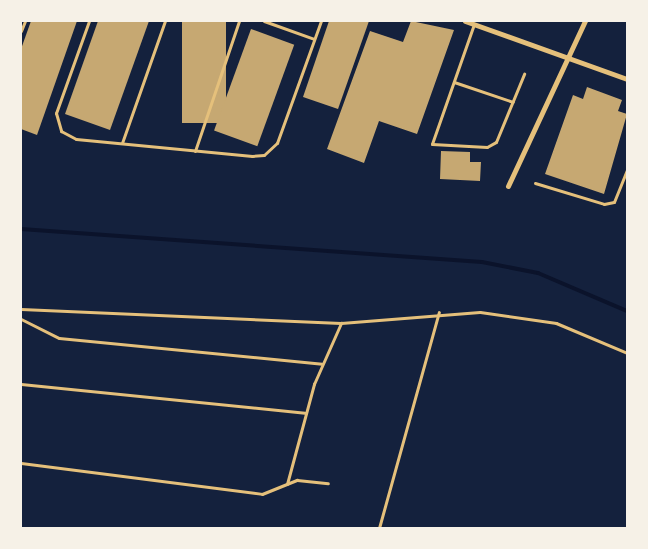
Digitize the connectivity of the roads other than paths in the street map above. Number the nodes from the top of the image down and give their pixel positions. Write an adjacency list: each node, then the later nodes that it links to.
1 (25, 21): 10 (lane)
2 (89, 21): 17 (lane)
3 (165, 21): 17 (lane)
4 (239, 21): 18 (lane)
5 (264, 21): 11 (lane)
6 (321, 21): 11 (lane)
7 (465, 21): 9 (street)
8 (585, 21): 12 (street)
9 (474, 24): 12 (street); 15 (lane)
10 (21, 31)
11 (315, 39): 18 (lane)
12 (568, 58): 14 (street); 21 (street)
13 (524, 74): 16 (lane)
14 (627, 79)
15 (454, 82): 16 (lane); 16 (lane)
16 (513, 102)
17 (122, 143): 18 (lane)
18 (195, 151)
19 (627, 170): 20 (lane)
20 (535, 183)
21 (508, 186)
22 (21, 309): 25 (lane)
23 (439, 312): 25 (lane); 26 (lane); 33 (lane)
24 (21, 319): 27 (lane)
25 (342, 323): 27 (lane)
26 (627, 353)
27 (322, 364): 29 (lane)
28 (21, 384): 29 (lane)
29 (305, 413): 32 (lane)
30 (21, 463): 32 (lane)
31 (328, 483): 32 (lane)
32 (287, 484)
33 (379, 528)

